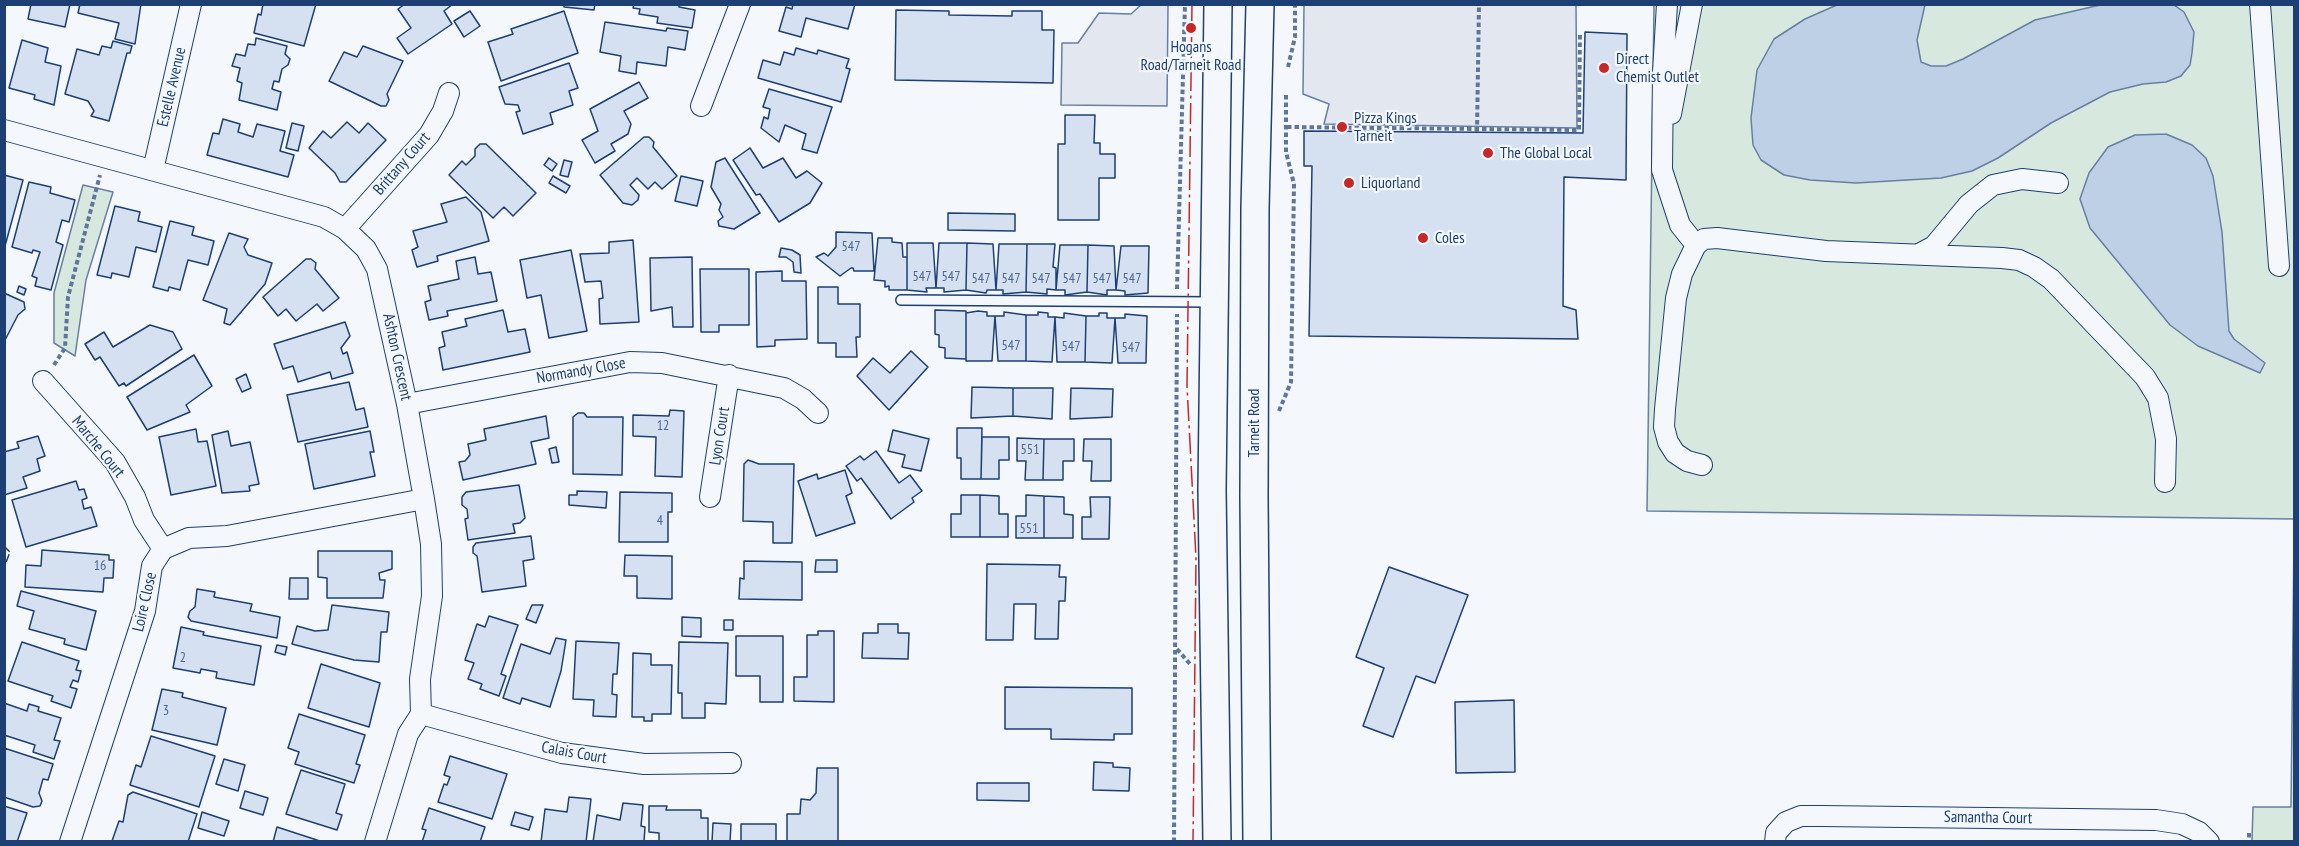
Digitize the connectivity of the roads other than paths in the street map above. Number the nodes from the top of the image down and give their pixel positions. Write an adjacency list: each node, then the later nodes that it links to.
1 (191, 4): 12 (street, Estelle Avenue)
2 (740, 4): 9 (street)
3 (1218, 4): 19 (main road)
4 (1260, 4): 34 (main road, Tarneit Road)
5 (1667, 4): 11 (street)
6 (1692, 4): 11 (street)
7 (2260, 4): 17 (street)
8 (449, 93): 14 (street, Brittany Court)
9 (701, 106)
10 (4, 130): 12 (street, Ashton Crescent)
11 (1662, 158): 15 (street)
12 (153, 170): 14 (street, Ashton Crescent)
13 (2058, 183): 16 (street)
14 (345, 229): 22 (street, Ashton Crescent)
15 (1696, 245): 16 (street); 24 (street)
16 (1918, 254): 25 (street)
17 (2279, 266)
18 (901, 300): 19 (lane)
19 (1214, 302): 33 (main road)
20 (729, 375): 22 (street, Normandy Close); 23 (street, Normandy Close); 26 (street, Lyon Court)
21 (43, 381): 28 (street, Marche Court)
22 (407, 404): 27 (street, Ashton Crescent)
23 (818, 413)
24 (1702, 465)
25 (2164, 482)
26 (710, 497)
27 (424, 499): 28 (street); 29 (street, Ashton Crescent)
28 (163, 549): 31 (street, Loire Close)
29 (421, 714): 30 (street, Calais Court); 32 (street)
30 (731, 763)
31 (70, 842)
32 (375, 842)
33 (1216, 842)
34 (1257, 842)
35 (1775, 842): 36 (street, Samantha Court)
36 (2210, 842)

